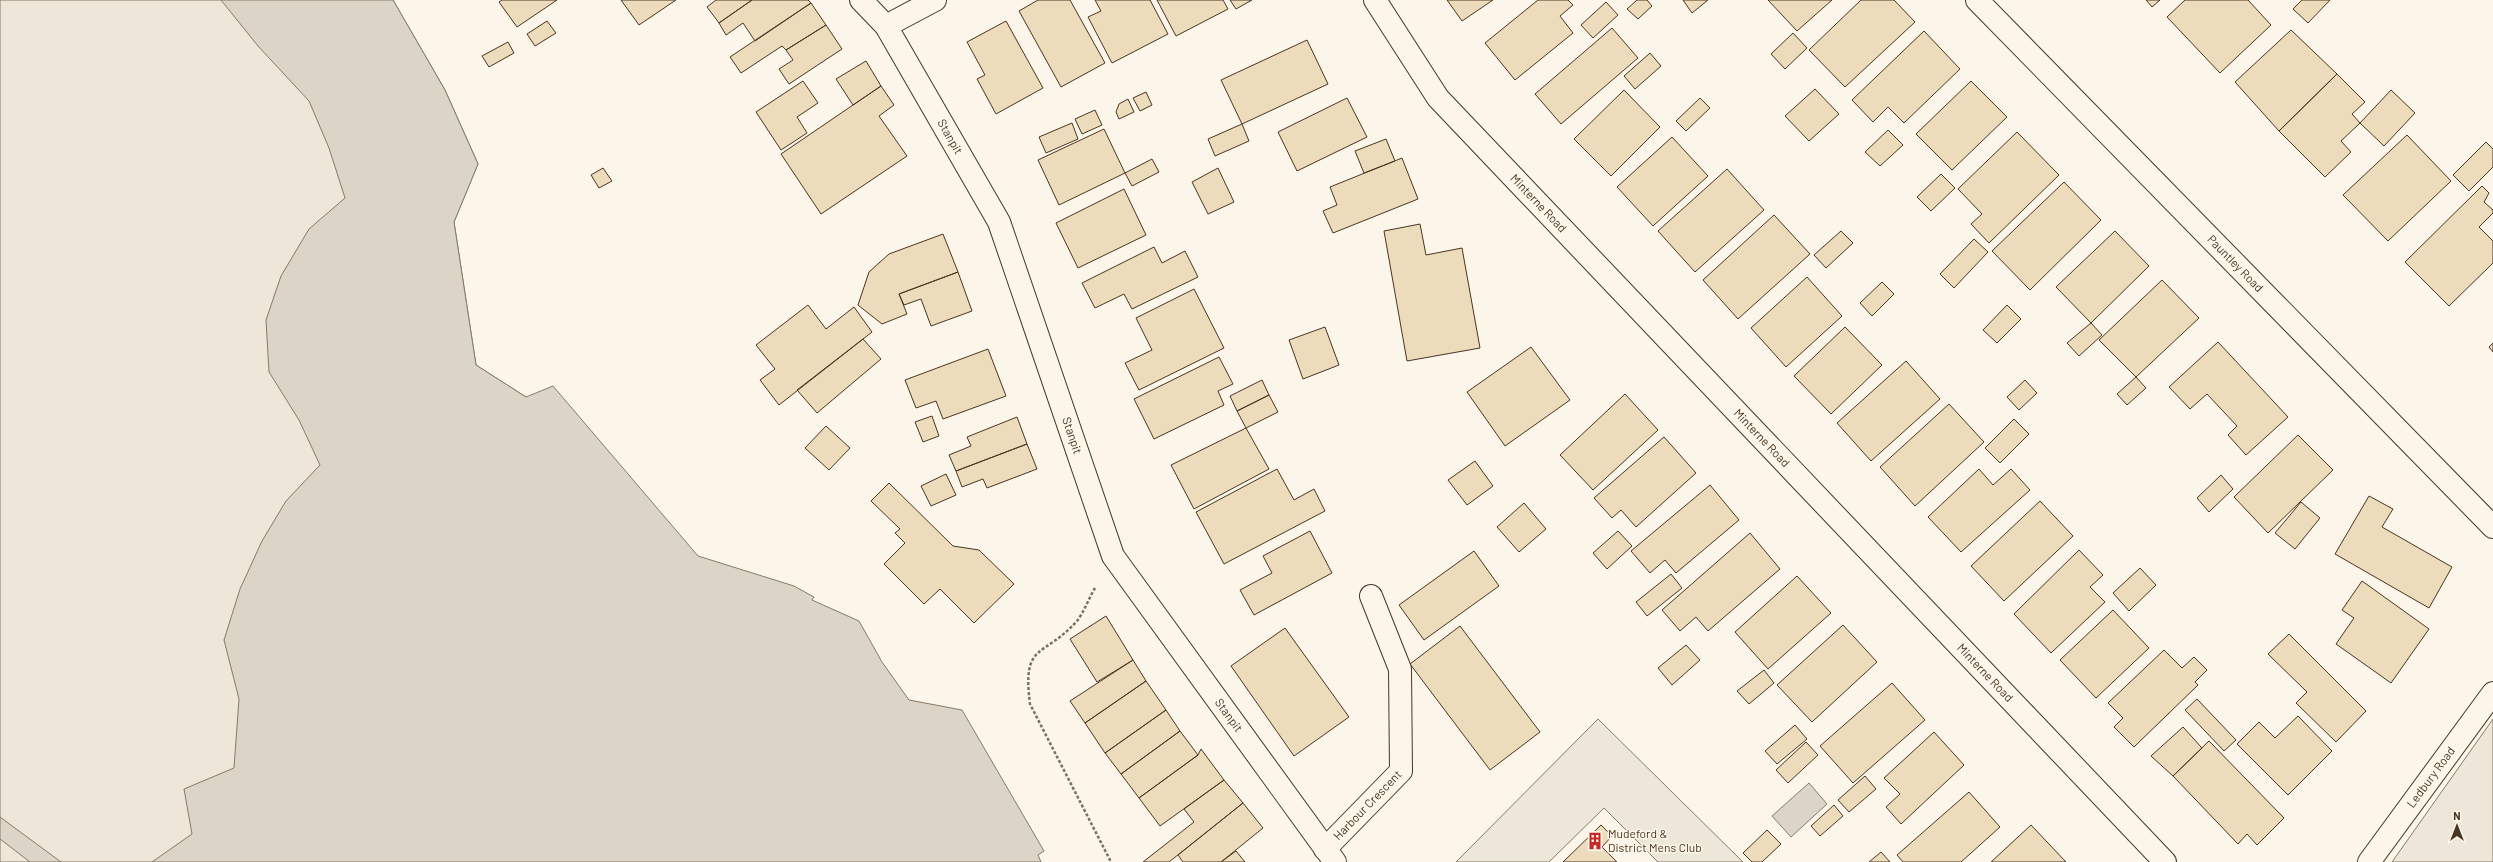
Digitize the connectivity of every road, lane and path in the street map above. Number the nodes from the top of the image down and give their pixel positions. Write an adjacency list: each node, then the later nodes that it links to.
1 (861, 0): 5 (street, Stanpit)
2 (935, 0): 5 (street)
3 (1375, 0): 12 (street, Minterne Road)
4 (1977, 0): 6 (street, Pauntley Road)
5 (886, 26): 7 (street, Stanpit)
6 (2493, 527)
7 (1113, 556): 10 (street, Stanpit); 11 (path)
8 (1371, 596): 10 (street, Harbour Crescent)
9 (2493, 693): 13 (street, Ledbury Road)
10 (1330, 855)
11 (1111, 862)
12 (2165, 862)
13 (2369, 862)

